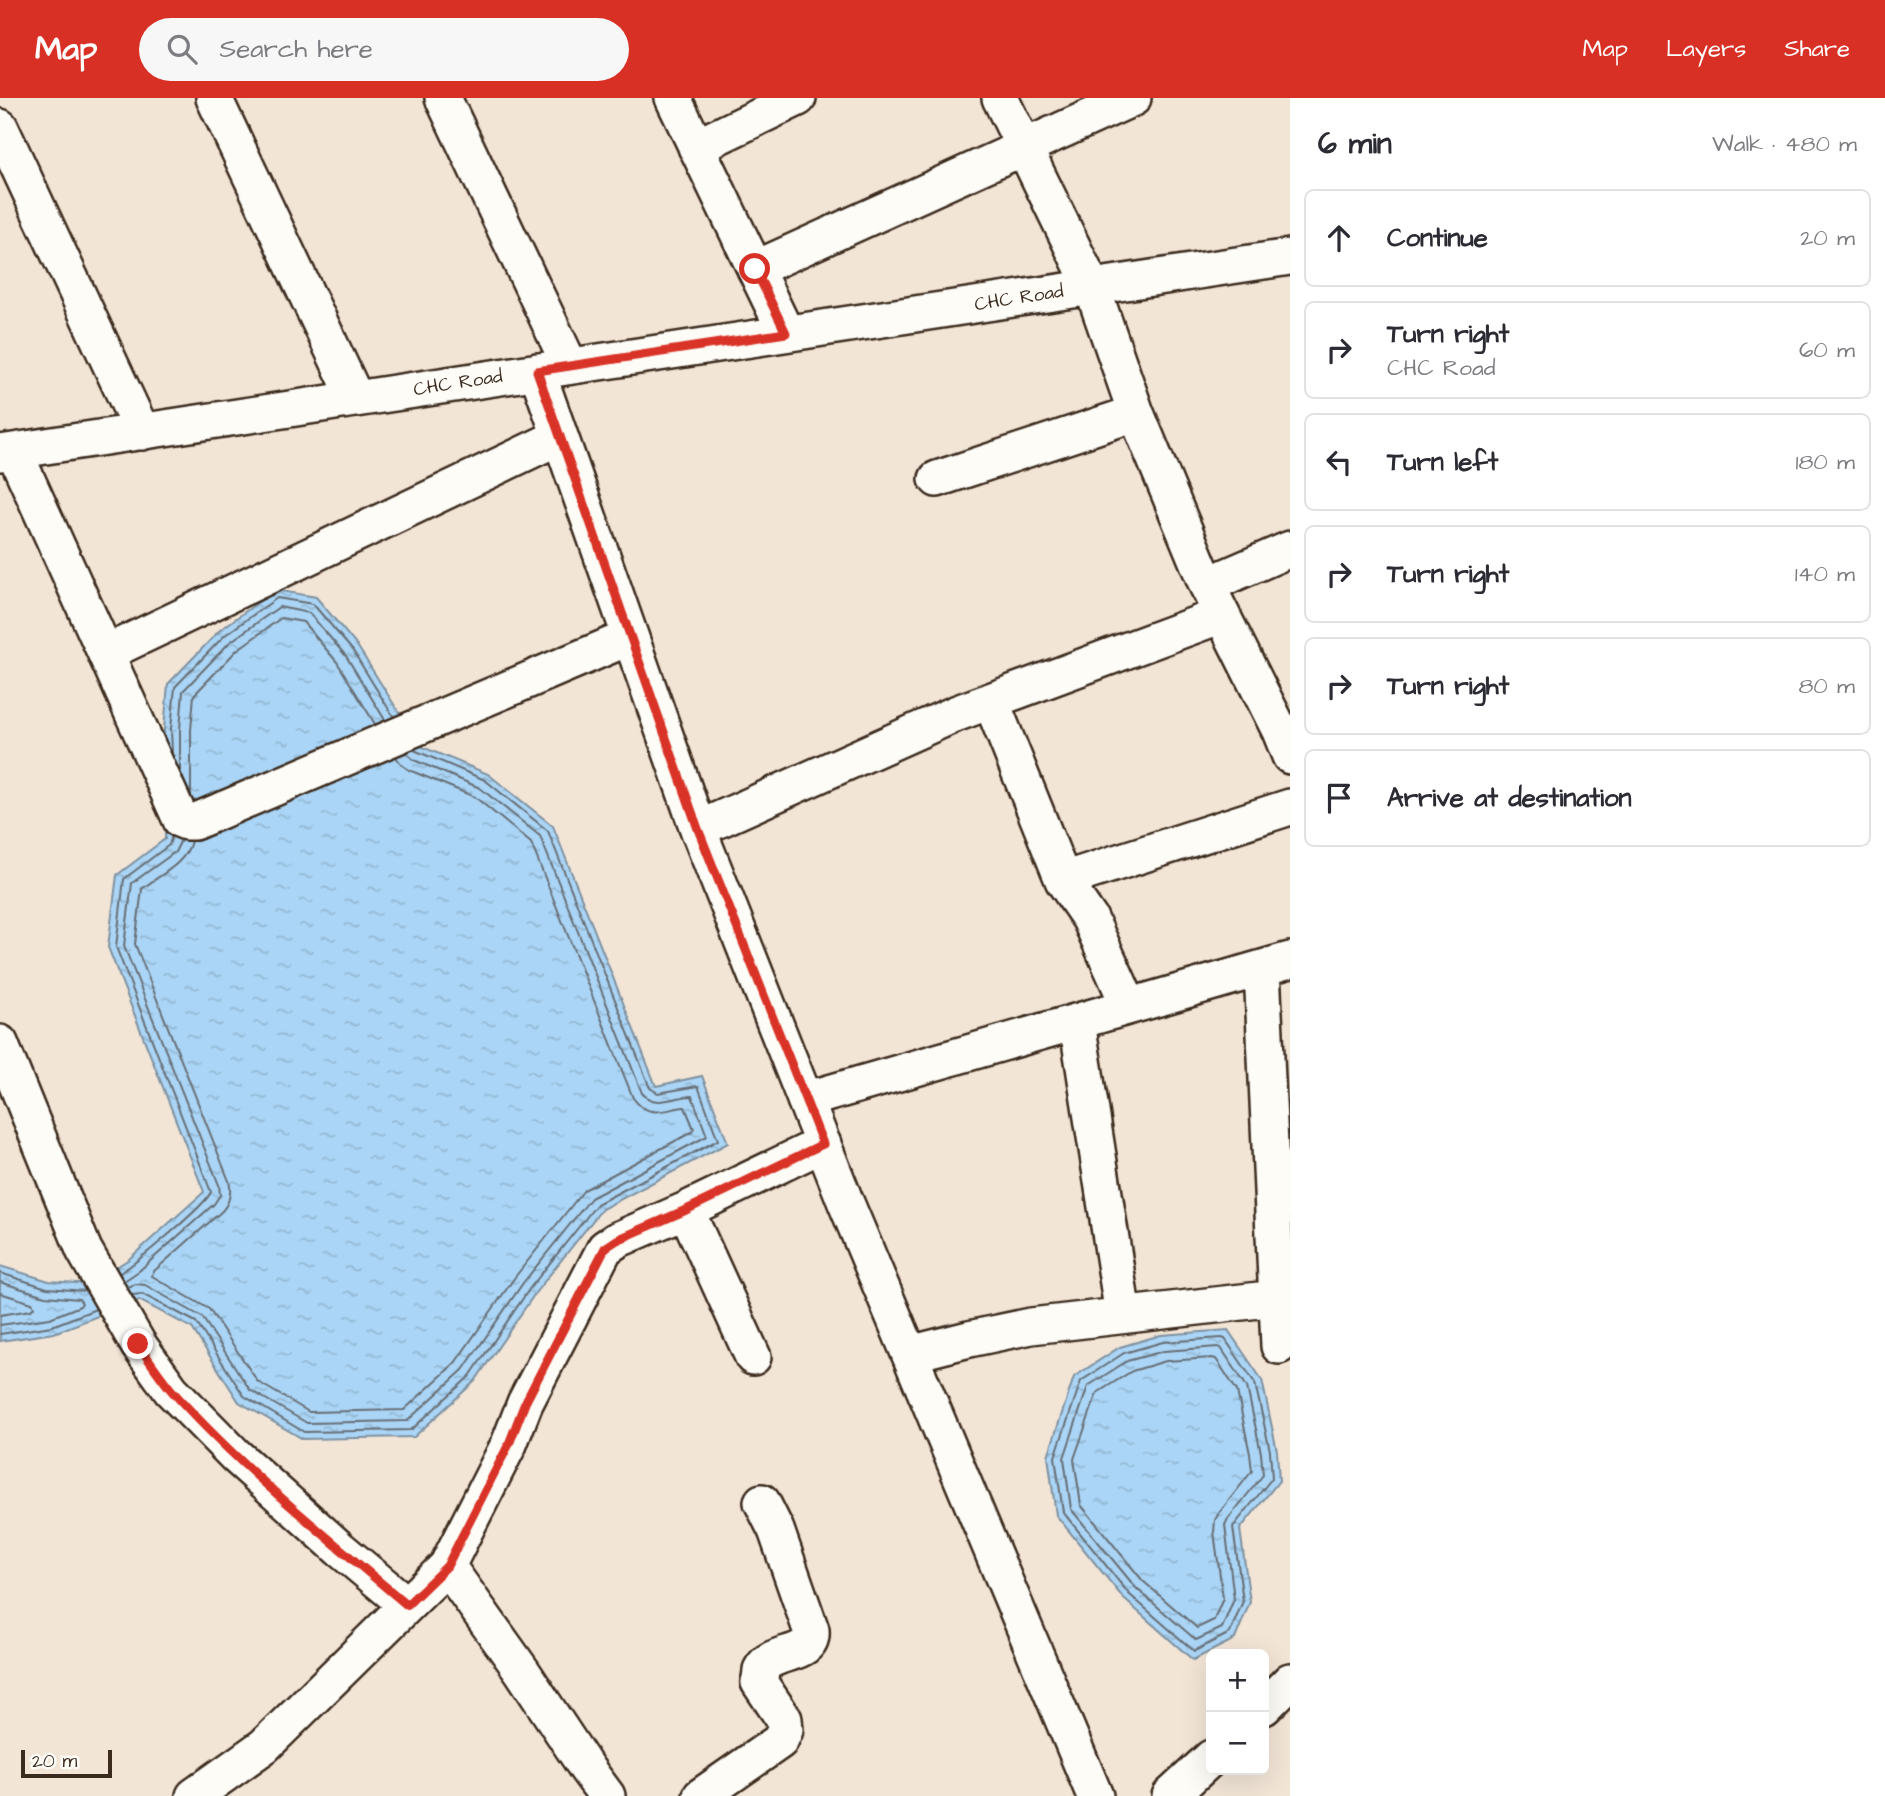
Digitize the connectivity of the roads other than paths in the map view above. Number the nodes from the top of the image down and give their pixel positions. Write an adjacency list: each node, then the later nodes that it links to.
1 (214, 98): 15 (street)
2 (443, 98): 14 (street)
3 (673, 98): 8 (street)
4 (798, 98): 8 (street)
5 (1000, 98): 9 (street)
6 (1133, 98): 9 (street)
7 (0, 127): 17 (street)
8 (696, 147): 11 (street)
9 (1024, 147): 11 (street); 12 (street)
10 (1290, 257): 12 (street, CHC Road)
11 (755, 269): 13 (street)
12 (1092, 287): 13 (street, CHC Road); 16 (street)
13 (786, 333): 14 (street, CHC Road)
14 (554, 369): 15 (street, CHC Road); 18 (street)
15 (356, 399): 17 (street, CHC Road)
16 (1136, 413): 20 (street); 22 (street)
17 (142, 432): 19 (street, CHC Road)
18 (559, 437): 23 (street); 24 (street)
19 (7, 452): 24 (street)
20 (937, 479)
21 (1290, 549): 22 (street)
22 (1215, 600): 25 (street); 26 (street)
23 (630, 637): 24 (street); 28 (street)
24 (106, 653)
25 (992, 701): 28 (street); 29 (street)
26 (1290, 756)
27 (1290, 807): 29 (street)
28 (698, 829): 34 (street)
29 (1063, 880): 31 (street)
30 (1276, 964): 31 (street); 37 (street)
31 (1129, 1006): 32 (street)
32 (1077, 1022): 34 (street); 38 (street)
33 (0, 1043): 44 (street)
34 (805, 1100): 35 (street)
35 (823, 1144): 36 (street); 40 (street)
36 (686, 1210): 41 (street); 43 (street)
37 (1277, 1298): 38 (street); 39 (street)
38 (1123, 1315): 40 (street)
39 (1279, 1346)
40 (909, 1354): 51 (street)
41 (753, 1357)
42 (762, 1502): 50 (street)
43 (447, 1566): 44 (street); 49 (street)
44 (407, 1605): 48 (street)
45 (1290, 1681): 46 (street)
46 (1269, 1702)
47 (1206, 1763): 52 (street)
48 (194, 1796)
49 (607, 1796)
50 (701, 1796)
51 (1095, 1796)
52 (1170, 1796)

